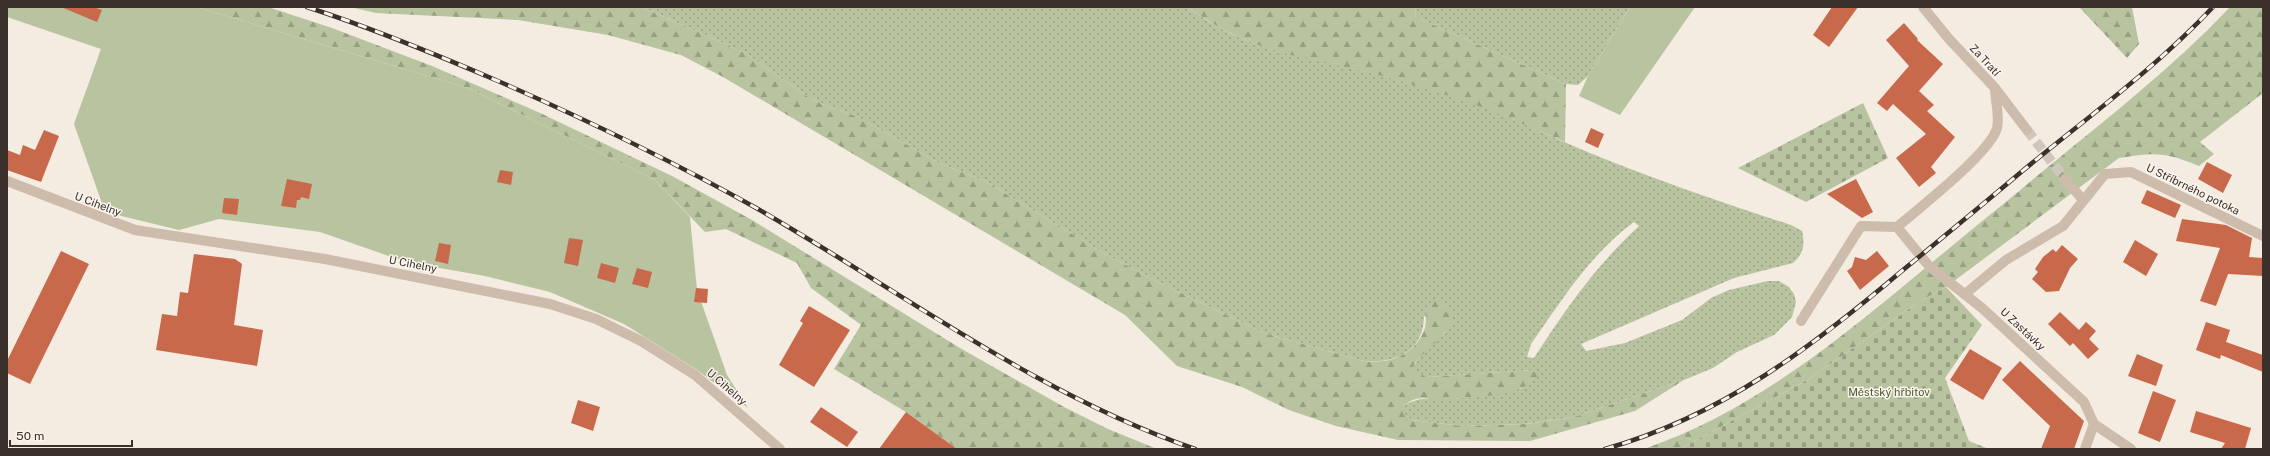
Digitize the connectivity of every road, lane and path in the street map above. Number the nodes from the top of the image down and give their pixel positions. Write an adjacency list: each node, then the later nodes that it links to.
1 (1923, 7): 2 (street, Za Tratí)
2 (1995, 88): 3 (street, Za Tratí); 7 (street)
3 (2027, 130)
4 (2065, 179): 6 (street)
5 (7, 181): 12 (street, U Cihelny)
6 (2083, 200): 8 (street, U Stříbrného potoka); 9 (street, U Stříbrného potoka)
7 (1897, 227): 9 (street, U Zastávky); 10 (street)
8 (2263, 236)
9 (1965, 294): 11 (street, U Zastávky)
10 (1800, 321)
11 (2094, 424): 13 (street); 14 (street)
12 (780, 449)
13 (2085, 449)
14 (2131, 449)

